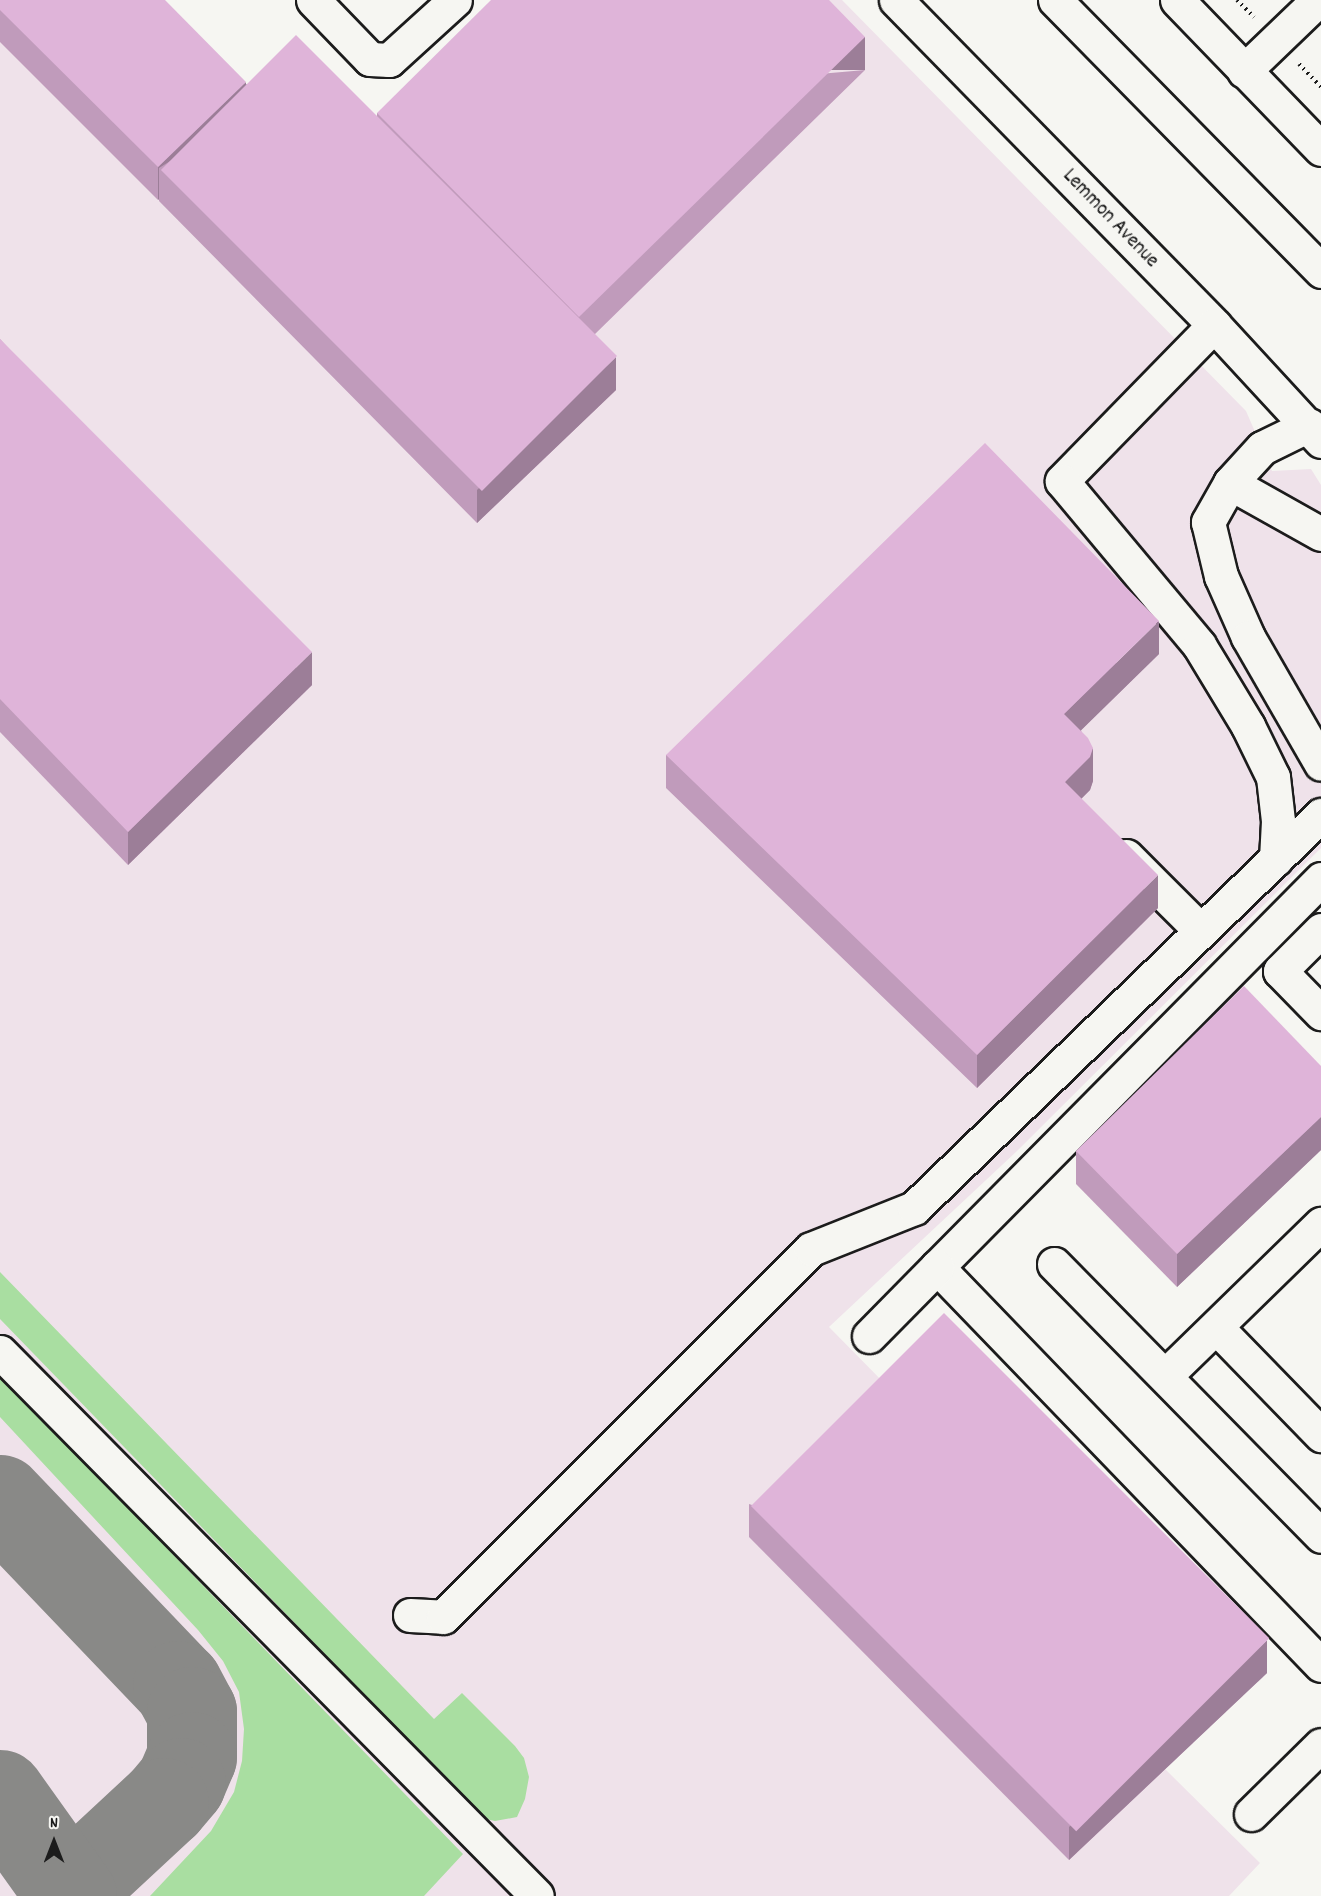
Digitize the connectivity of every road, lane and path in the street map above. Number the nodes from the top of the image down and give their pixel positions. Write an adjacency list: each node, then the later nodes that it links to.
1 (313, 0): 2 (street)
2 (455, 0)
3 (896, 0): 10 (street, Lemmon Avenue)
4 (1055, 0): 9 (street)
5 (1176, 0): 7 (street)
6 (1318, 0): 7 (street)
7 (1244, 71): 8 (street)
8 (1321, 149)
9 (1321, 271)
10 (1214, 325): 11 (street, Lemmon Avenue); 17 (street)
11 (1315, 433): 12 (street)
12 (1230, 483): 13 (street); 14 (street)
13 (1321, 534)
14 (1321, 764)
15 (1321, 815): 17 (street)
16 (1103, 833): 20 (street)
17 (1276, 859): 20 (street)
18 (1321, 879): 24 (street)
19 (1321, 930): 21 (street)
20 (1201, 931): 31 (street)
21 (1321, 1013)
22 (1321, 1224): 25 (street)
23 (1054, 1264): 28 (street)
24 (937, 1267): 26 (street); 32 (street)
25 (1216, 1327): 28 (street); 29 (street)
26 (869, 1336)
27 (0, 1352): 35 (street)
28 (1165, 1376): 30 (street)
29 (1321, 1435)
30 (1321, 1536)
31 (410, 1615)
32 (1321, 1665)
33 (1321, 1744): 34 (street)
34 (1251, 1814)
35 (537, 1896)

